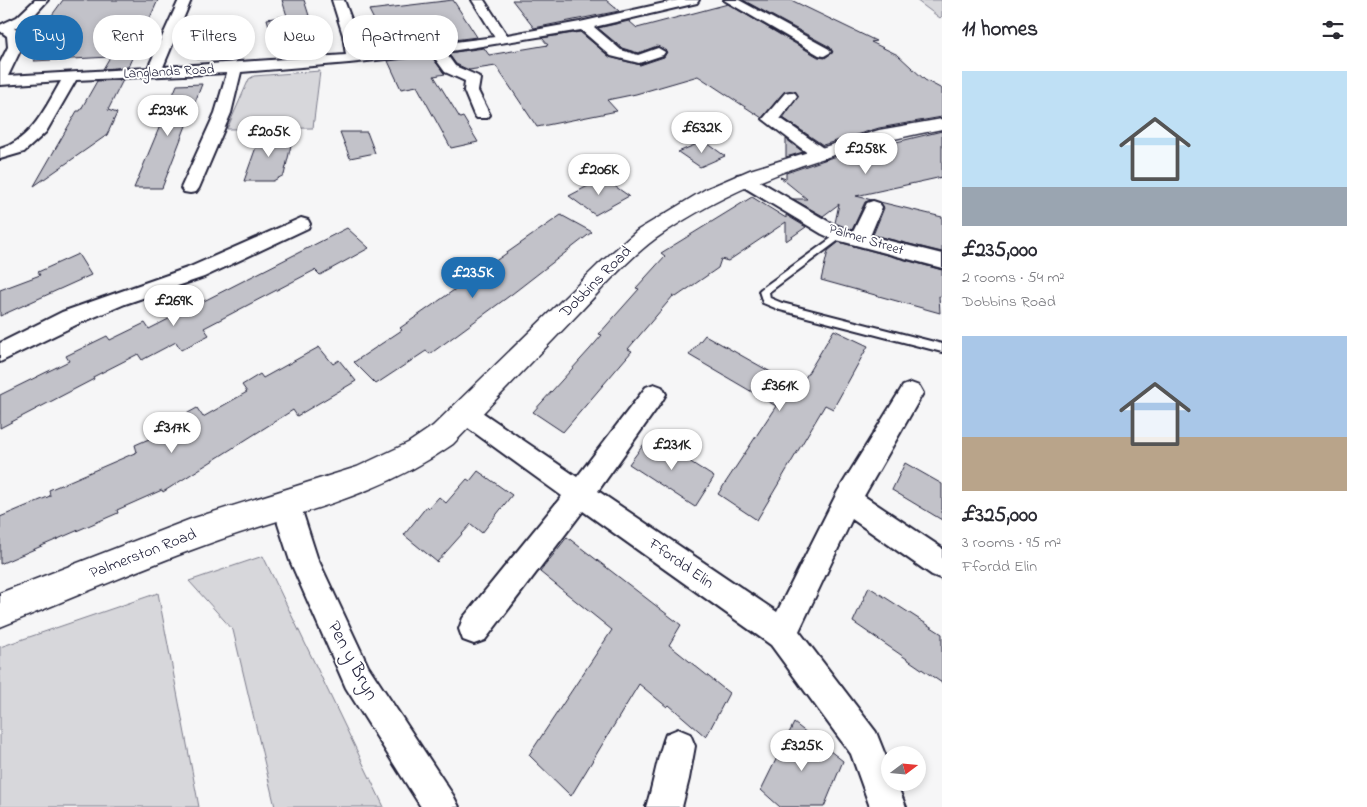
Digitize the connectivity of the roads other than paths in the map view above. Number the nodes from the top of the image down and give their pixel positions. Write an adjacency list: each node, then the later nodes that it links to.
1 (42, 0): 11 (street)
2 (185, 0): 19 (street)
3 (338, 0): 9 (street)
4 (478, 0): 12 (street)
5 (633, 0): 8 (street)
6 (693, 0): 8 (street, Langlands Road)
7 (730, 0): 15 (street)
8 (648, 11): 10 (street, Langlands Road)
9 (343, 15)
10 (584, 25): 12 (street, Langlands Road); 14 (street)
11 (2, 28): 21 (street)
12 (503, 38): 13 (street, Langlands Road)
13 (458, 45)
14 (658, 52)
15 (824, 52)
16 (343, 59): 18 (street, Langlands Road)
17 (444, 60): 23 (street)
18 (235, 68): 19 (street, Langlands Road); 28 (street)
19 (153, 72): 20 (street, Langlands Road)
20 (71, 77): 21 (street, Langlands Road); 25 (street)
21 (0, 80)
22 (790, 96): 26 (street)
23 (482, 115)
24 (942, 124): 26 (street, Dobbins Road)
25 (0, 154)
26 (820, 154): 27 (street, Dobbins Road)
27 (743, 179): 31 (street, Palmer Street); 38 (street, Dobbins Road)
28 (190, 188)
29 (872, 208): 32 (street)
30 (301, 224): 35 (street)
31 (840, 235): 32 (street, Palmer Street); 34 (lane)
32 (859, 240): 33 (street, Palmer Street)
33 (942, 261)
34 (942, 348)
35 (0, 353)
36 (911, 393): 40 (street)
37 (654, 394): 39 (street)
38 (465, 413): 39 (street, Ffordd Elin); 41 (street, Dobbins Road)
39 (580, 494): 44 (street); 45 (street, Ffordd Elin)
40 (847, 500): 42 (street); 45 (street)
41 (288, 504): 43 (street, Palmerston Road); 47 (street, Pen y Bryn)
42 (942, 564)
43 (0, 610)
44 (474, 629)
45 (782, 634): 49 (street, Ffordd Elin)
46 (678, 746): 48 (street)
47 (442, 807)
48 (664, 807)
49 (888, 807)

